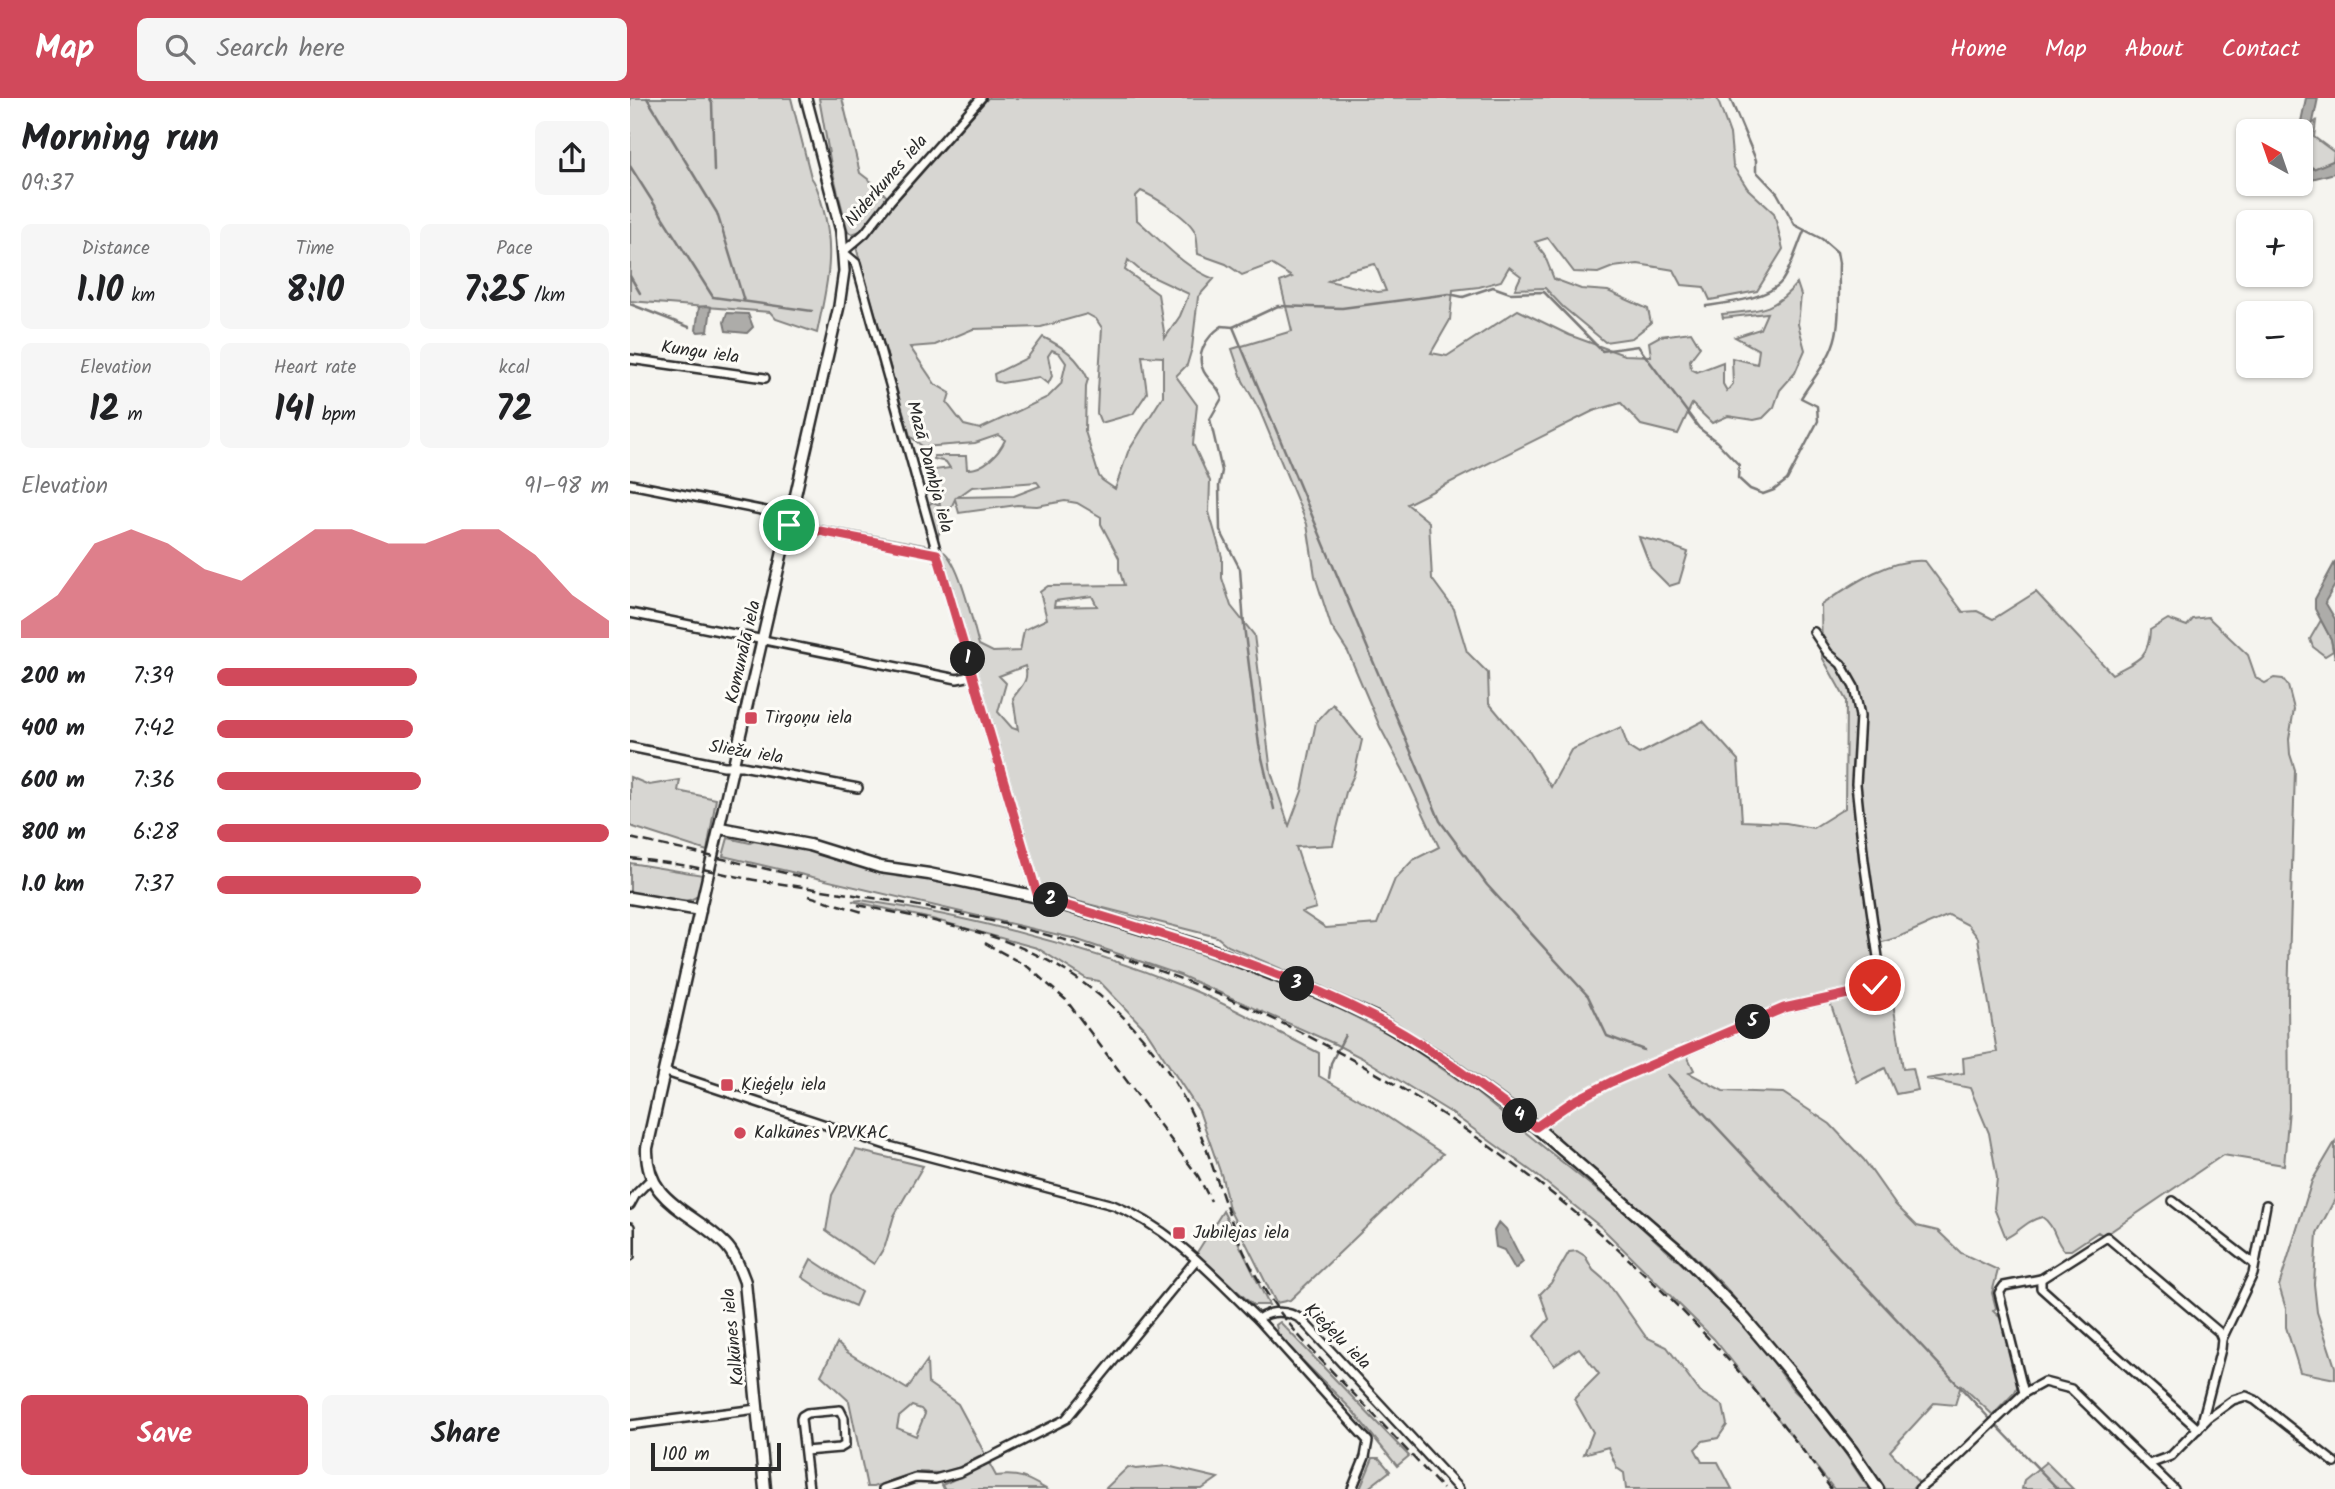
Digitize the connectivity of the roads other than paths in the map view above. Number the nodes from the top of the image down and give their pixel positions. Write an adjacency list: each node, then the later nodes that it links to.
1 (806, 98): 3 (street, Komunālā iela)
2 (981, 98): 3 (street, Niderkunes iela)
3 (844, 252): 7 (street, Komunālā iela); 8 (street, Mazā Dambja iela)
4 (630, 359): 5 (street, Kungu iela)
5 (765, 378)
6 (630, 484): 7 (street)
7 (790, 520): 8 (street); 11 (street, Komunālā iela)
8 (937, 554): 12 (street, Mazā Dambja iela)
9 (630, 613): 11 (street)
10 (1814, 632): 21 (street)
11 (763, 639): 12 (street); 14 (street, Komunālā iela)
12 (972, 676): 17 (street, Mazā Dambja iela)
13 (630, 747): 14 (street, Sliežu iela)
14 (734, 766): 15 (street, Sliežu iela); 16 (street, Komunālā iela)
15 (858, 788)
16 (720, 828): 17 (main road); 19 (street, Komunālā iela)
17 (1038, 897): 21 (main road)
18 (630, 898): 19 (main road)
19 (700, 910): 20 (main road, Komunālā iela)
20 (663, 1071): 22 (main road, Komunālā iela); 28 (street)
21 (1536, 1127): 45 (main road)
22 (651, 1179): 24 (street); 34 (main road, Kalkūnes iela)
23 (2173, 1201): 29 (street)
24 (630, 1205)
25 (2266, 1205): 29 (street)
26 (630, 1227): 27 (street)
27 (630, 1256)
28 (1196, 1260): 31 (street); 42 (street)
29 (2254, 1264): 32 (street)
30 (2041, 1279): 32 (street); 33 (street); 36 (street)
31 (1258, 1319): 43 (street); 44 (street, Ķieģeļu iela)
32 (2222, 1339): 36 (street)
33 (2024, 1393): 39 (street); 46 (street)
34 (757, 1409): 35 (street); 40 (main road, Kalkūnes iela)
35 (630, 1425)
36 (2201, 1425): 38 (street); 39 (street)
37 (805, 1451): 37 (street); 41 (street)
38 (2335, 1463)
39 (2149, 1464): 47 (street)
40 (765, 1489)
41 (809, 1489)
42 (883, 1489)
43 (1352, 1489)
44 (1459, 1489)
45 (1878, 1489)
46 (1919, 1489)
47 (2174, 1489)

